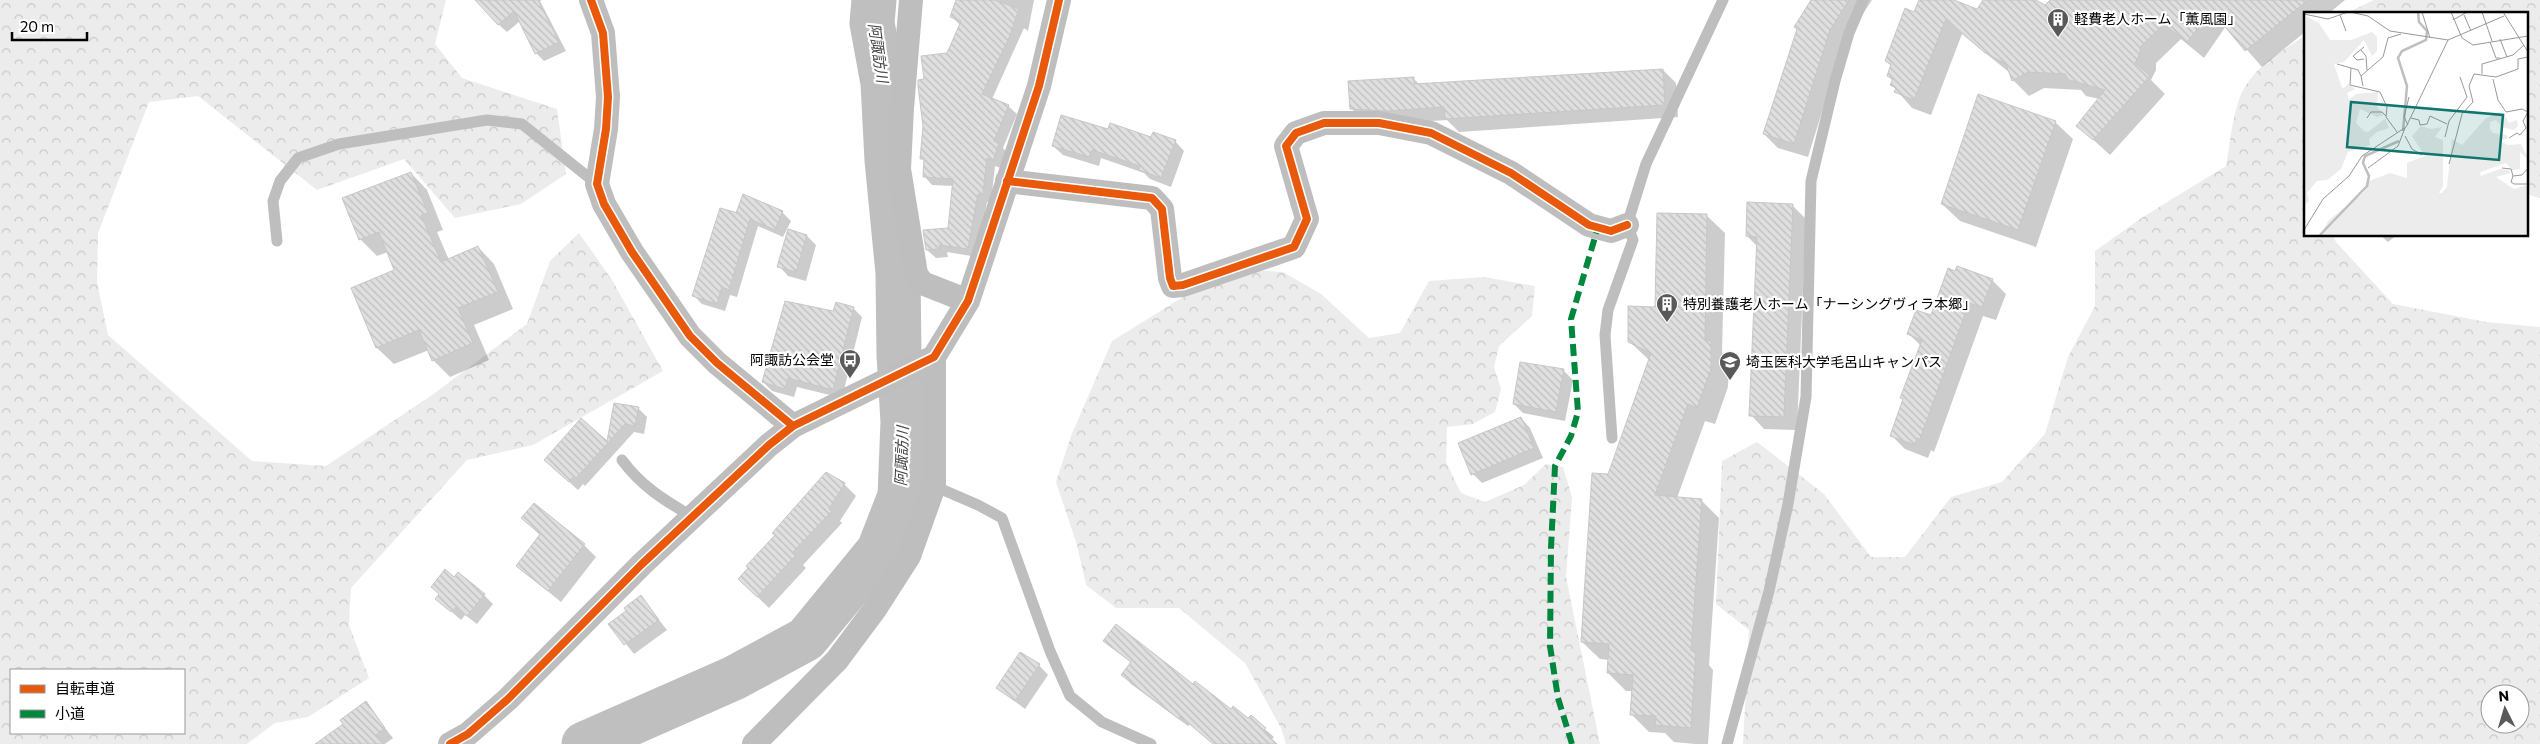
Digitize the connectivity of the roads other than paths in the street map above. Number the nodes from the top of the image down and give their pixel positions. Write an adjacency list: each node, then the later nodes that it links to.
1 (591, 0): 7 (street)
2 (911, 0): 10 (street)
3 (1059, 0): 6 (street)
4 (1723, 0): 8 (lane)
5 (1863, 0): 20 (lane)
6 (1007, 181): 8 (street); 10 (street)
7 (597, 184): 9 (lane); 12 (street)
8 (1627, 225): 13 (lane)
9 (277, 242)
10 (968, 301): 11 (street)
11 (934, 357): 12 (street); 15 (street)
12 (793, 426): 16 (street)
13 (1612, 438)
14 (622, 460): 16 (lane)
15 (934, 486): 18 (street); 19 (lane)
16 (692, 516): 17 (street)
17 (450, 744)
18 (754, 744)
19 (1151, 744)
20 (1727, 744)

